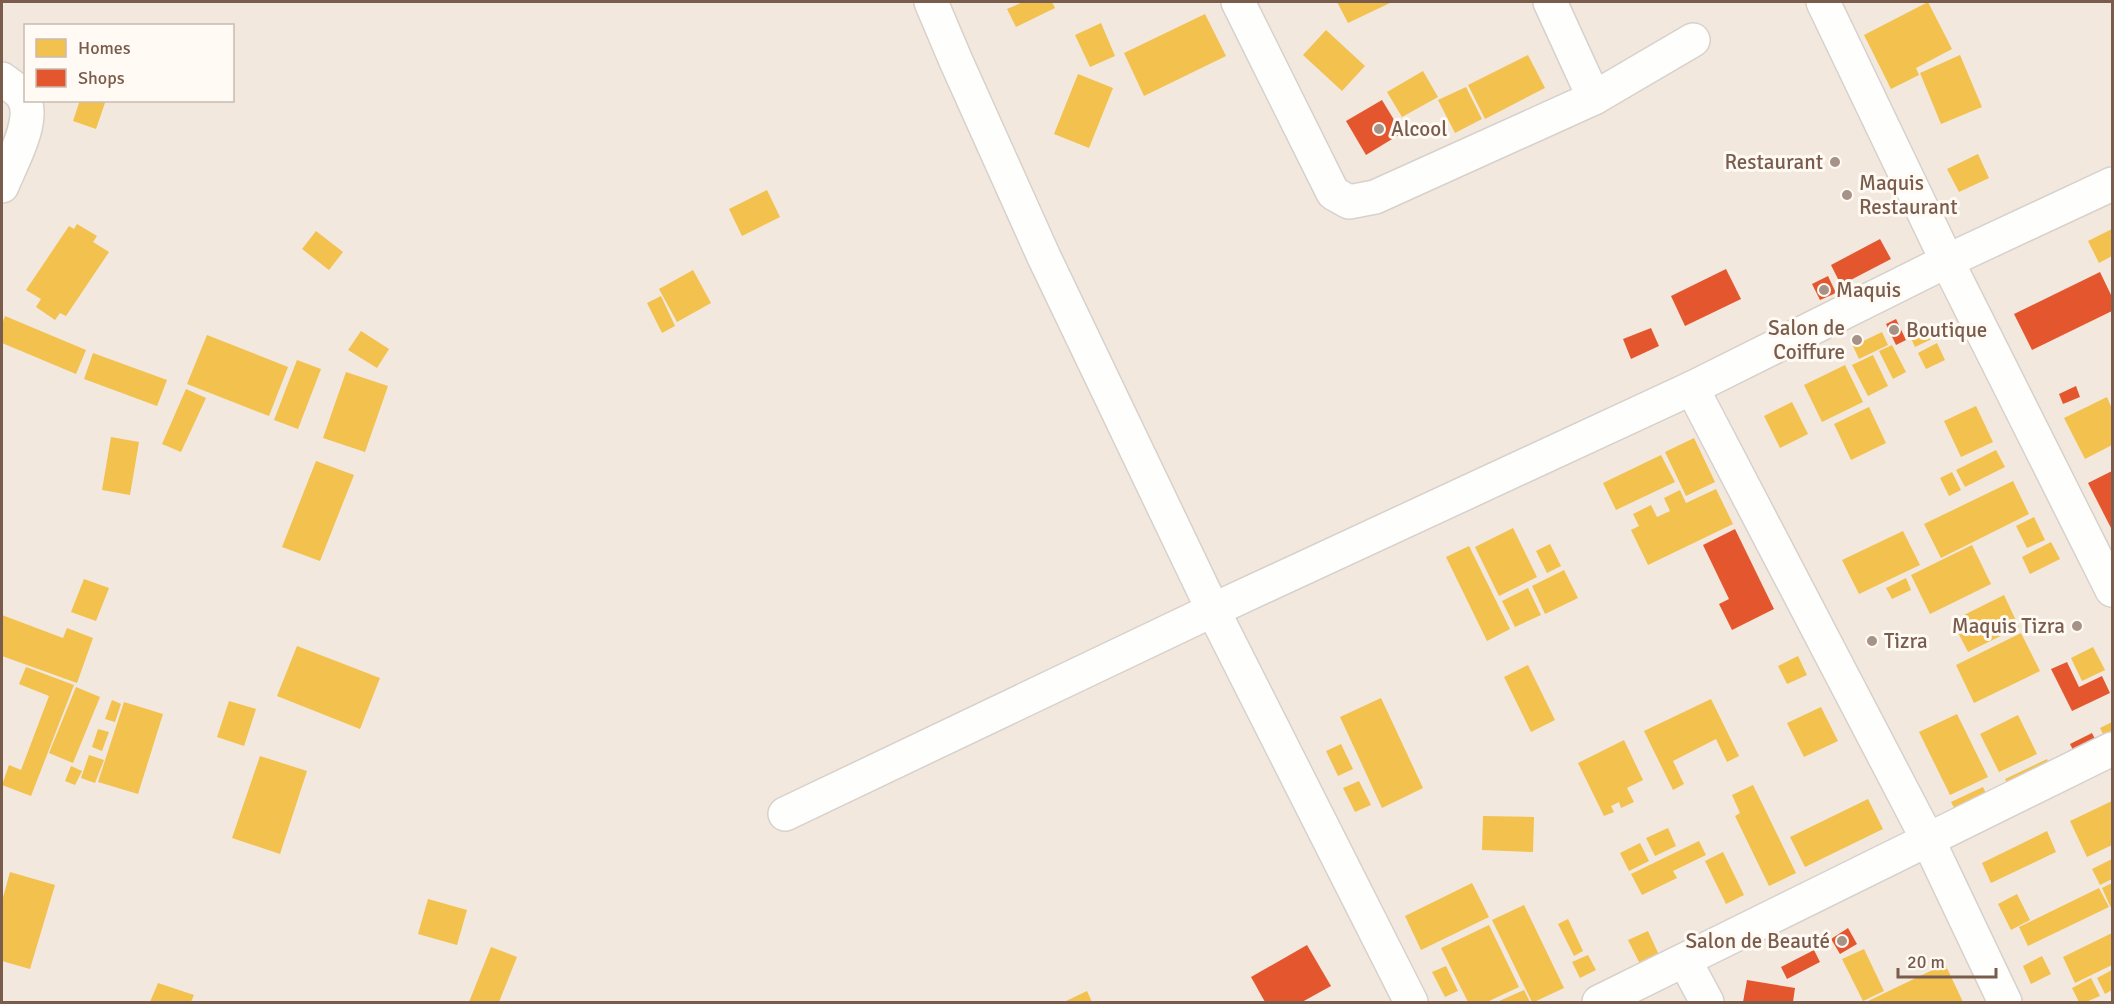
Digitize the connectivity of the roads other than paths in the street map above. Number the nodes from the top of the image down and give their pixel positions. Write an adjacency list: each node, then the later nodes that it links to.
1 (931, 2): 15 (street)
2 (1238, 2): 8 (street)
3 (1550, 2): 8 (street)
4 (1823, 2): 12 (street)
5 (1693, 40): 8 (street)
6 (2, 79): 7 (street)
7 (24, 98)
8 (1594, 98)
9 (25, 102): 11 (street)
10 (2112, 184): 12 (street)
11 (2, 186)
12 (1947, 261): 13 (street); 14 (street)
13 (1692, 388): 15 (street); 18 (street)
14 (2112, 590)
15 (1213, 610): 17 (street); 20 (street)
16 (2112, 749): 18 (street)
17 (785, 814)
18 (1928, 840): 19 (street); 23 (street)
19 (1685, 961): 21 (street); 22 (street)
20 (1411, 1002)
21 (1599, 1002)
22 (1707, 1002)
23 (2005, 1002)

